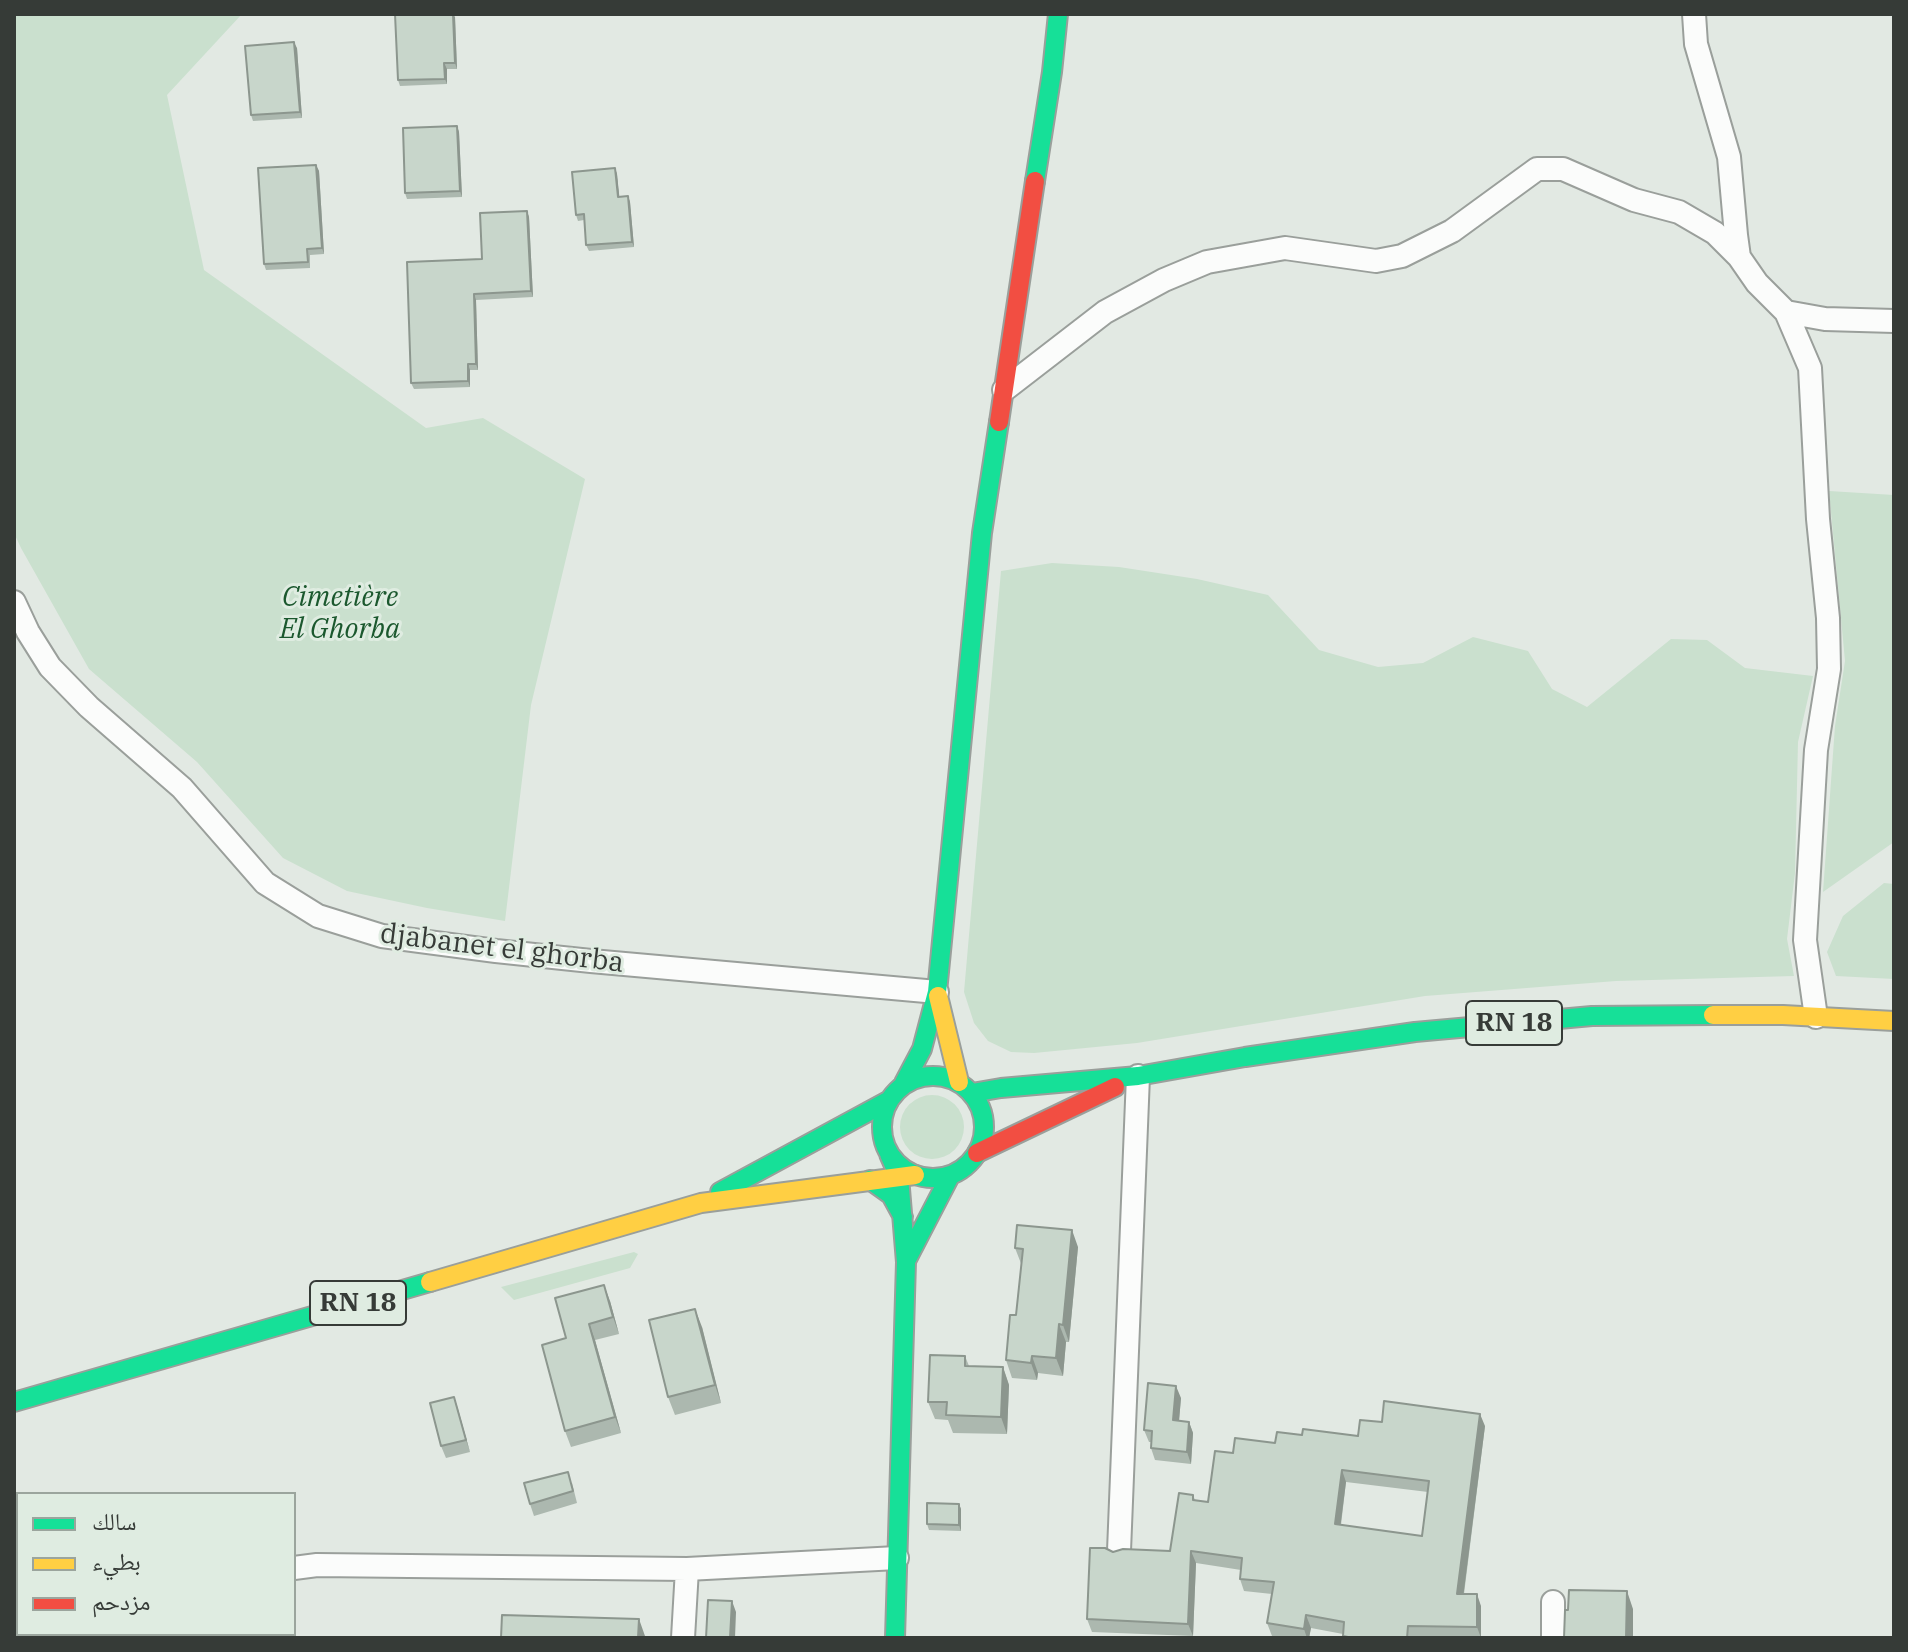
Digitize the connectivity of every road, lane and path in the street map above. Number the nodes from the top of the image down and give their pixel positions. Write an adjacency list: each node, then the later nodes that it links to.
1 (1058, 14): 6 (main road)
2 (1694, 14): 3 (street)
3 (1739, 257): 4 (street); 6 (street)
4 (1786, 312): 5 (street); 9 (street)
5 (1894, 321)
6 (1004, 390): 8 (main road)
7 (14, 602): 8 (street, djabanet el ghorba)
8 (937, 992): 12 (main road); 13 (main road)
9 (1816, 1017): 10 (main road, RN 18); 11 (main road, RN 18)
10 (1894, 1021)
11 (1138, 1076): 13 (main road, RN 18); 15 (main road, RN 18); 23 (street)
12 (904, 1083): 13 (main road); 14 (main road)
13 (965, 1087): 15 (main road)
14 (888, 1101): 16 (main road); 19 (main road, RN 18)
15 (977, 1153): 17 (main road)
16 (907, 1176): 17 (main road); 18 (main road, RN 18); 20 (main road)
17 (950, 1176): 21 (main road)
18 (870, 1180): 19 (main road, RN 18); 20 (main road)
19 (701, 1203): 22 (main road, RN 18)
20 (903, 1217): 21 (main road)
21 (906, 1262): 24 (main road)
22 (14, 1402)
23 (1119, 1551)
24 (897, 1558): 26 (street); 29 (main road)
25 (296, 1568): 26 (street)
26 (687, 1569): 28 (street)
27 (1553, 1602): 30 (street)
28 (683, 1638)
29 (895, 1638)
30 (1553, 1638)

